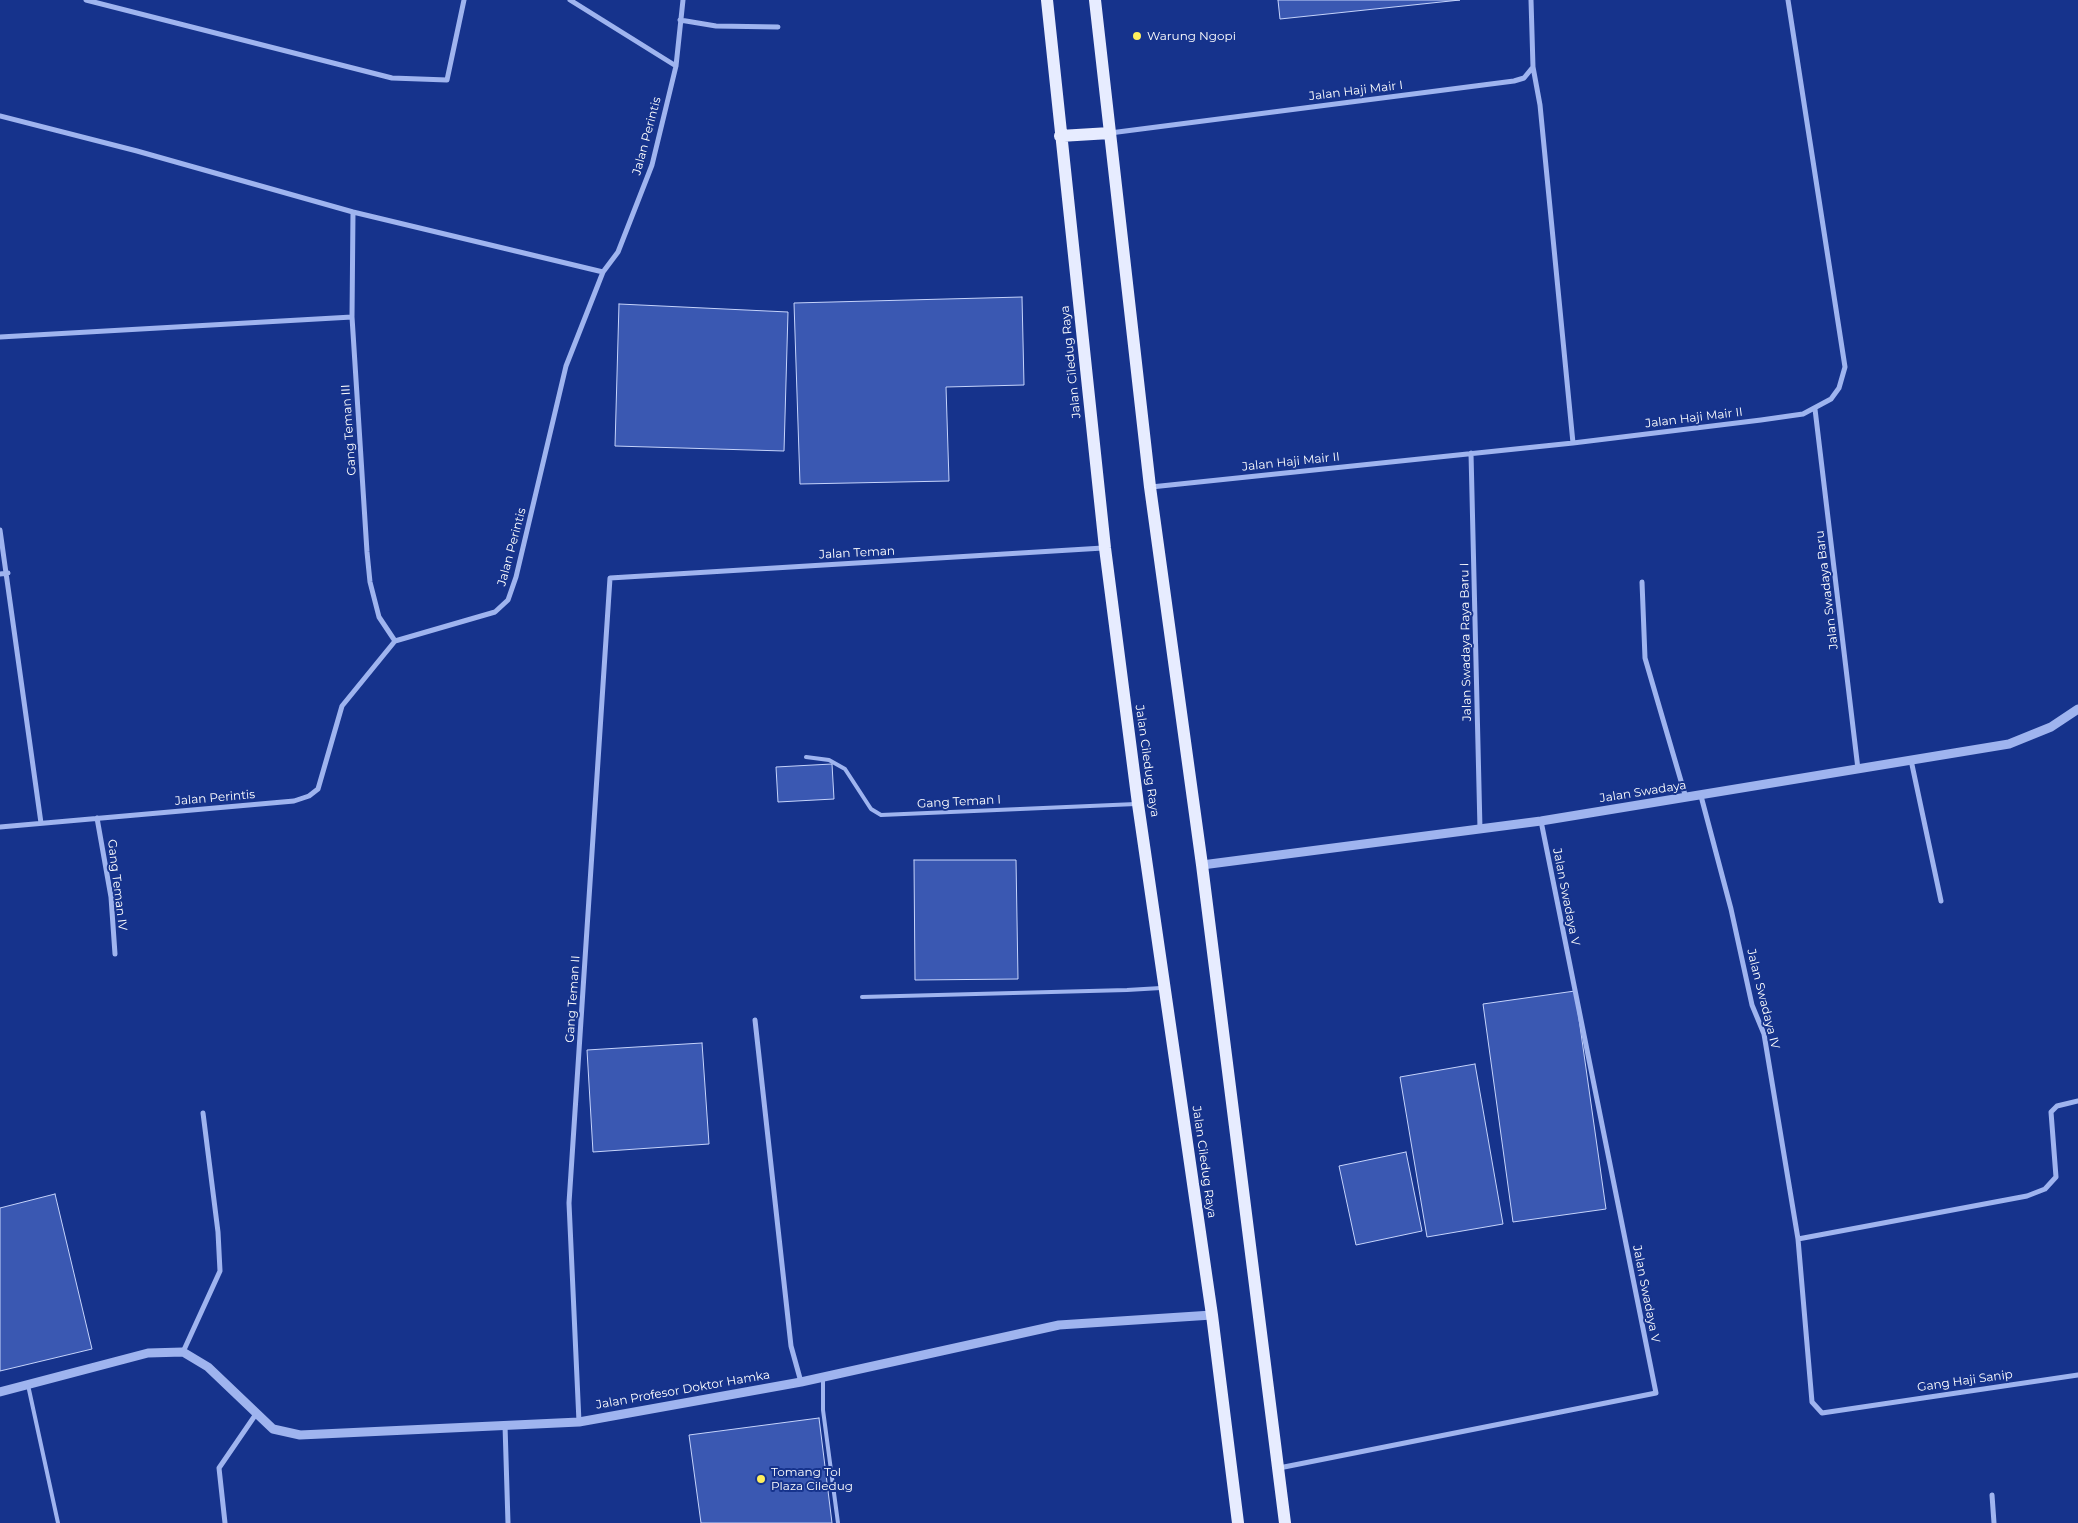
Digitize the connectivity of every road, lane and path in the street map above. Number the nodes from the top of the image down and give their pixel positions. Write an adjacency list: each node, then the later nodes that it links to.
1 (86, 0): 2 (street)
2 (464, 0)
3 (570, 0): 11 (street)
4 (683, 0): 9 (street, Jalan Perintis)
5 (1047, 0): 15 (main road, Jalan Ciledug Raya)
6 (1095, 0): 14 (main road)
7 (1531, 0): 12 (street)
8 (1788, 0): 20 (street, Jalan Haji Mair II)
9 (680, 20): 10 (street); 11 (street, Jalan Perintis)
10 (778, 27)
11 (676, 66): 17 (street, Jalan Perintis)
12 (1533, 67): 14 (street, Jalan Haji Mair I); 21 (street)
13 (0, 116): 16 (street)
14 (1110, 133): 15 (main road); 23 (main road)
15 (1060, 136): 25 (main road, Jalan Ciledug Raya)
16 (353, 212): 17 (street); 18 (street, Gang Teman III)
17 (603, 272): 30 (street, Jalan Perintis)
18 (352, 317): 19 (street); 30 (street, Gang Teman III)
19 (0, 337)
20 (1815, 409): 21 (street, Jalan Haji Mair II); 34 (street, Jalan Swadaya Baru)
21 (1572, 443): 22 (street, Jalan Haji Mair II)
22 (1471, 454): 23 (street, Jalan Haji Mair II); 42 (street, Jalan Swadaya Raya Baru I)
23 (1150, 487): 43 (main road)
24 (0, 530): 26 (street)
25 (1105, 548): 28 (street, Jalan Teman); 37 (main road, Jalan Ciledug Raya)
26 (8, 573): 27 (street); 40 (street)
27 (0, 574)
28 (610, 578): 61 (street, Gang Teman II)
29 (1642, 582): 36 (street)
30 (395, 641): 38 (street, Jalan Perintis)
31 (2078, 709): 33 (street, Jalan Swadaya)
32 (806, 757): 37 (lane, Gang Teman I)
33 (1912, 760): 34 (street, Jalan Swadaya); 44 (street)
34 (1858, 769): 35 (street, Jalan Swadaya)
35 (1701, 796): 36 (street, Jalan Swadaya); 51 (street, Jalan Swadaya IV)
36 (1686, 798): 39 (street, Jalan Swadaya)
37 (1138, 804): 46 (main road, Jalan Ciledug Raya)
38 (98, 818): 40 (street, Jalan Perintis); 45 (street, Gang Teman IV)
39 (1541, 821): 42 (street, Jalan Swadaya); 63 (street, Jalan Swadaya V)
40 (41, 823): 41 (street, Jalan Perintis)
41 (0, 827)
42 (1480, 829): 43 (street, Jalan Swadaya)
43 (1202, 865): 63 (main road)
44 (1942, 901)
45 (115, 954)
46 (1166, 987): 47 (lane); 52 (main road, Jalan Ciledug Raya)
47 (862, 997)
48 (754, 1020): 56 (street)
49 (2078, 1101): 51 (street)
50 (203, 1113): 53 (street)
51 (1798, 1239): 59 (street, Jalan Swadaya IV)
52 (1212, 1315): 55 (street, Jalan Profesor Doktor Hamka); 69 (main road, Jalan Ciledug Raya)
53 (182, 1352): 57 (street); 60 (street, Jalan Profesor Doktor Hamka)
54 (2078, 1375): 59 (street, Gang Haji Sanip)
55 (823, 1376): 56 (street, Jalan Profesor Doktor Hamka); 68 (lane)
56 (801, 1382): 61 (street, Jalan Profesor Doktor Hamka)
57 (28, 1385): 58 (street); 65 (lane)
58 (0, 1392)
59 (1855, 1406)
60 (256, 1414): 62 (street, Jalan Profesor Doktor Hamka); 66 (street)
61 (579, 1422): 62 (street, Jalan Profesor Doktor Hamka)
62 (504, 1424): 67 (street)
63 (1278, 1468): 70 (main road)
64 (1992, 1495): 71 (street)
65 (58, 1523)
66 (225, 1523)
67 (508, 1523)
68 (838, 1523)
69 (1238, 1523)
70 (1285, 1523)
71 (1994, 1523)

